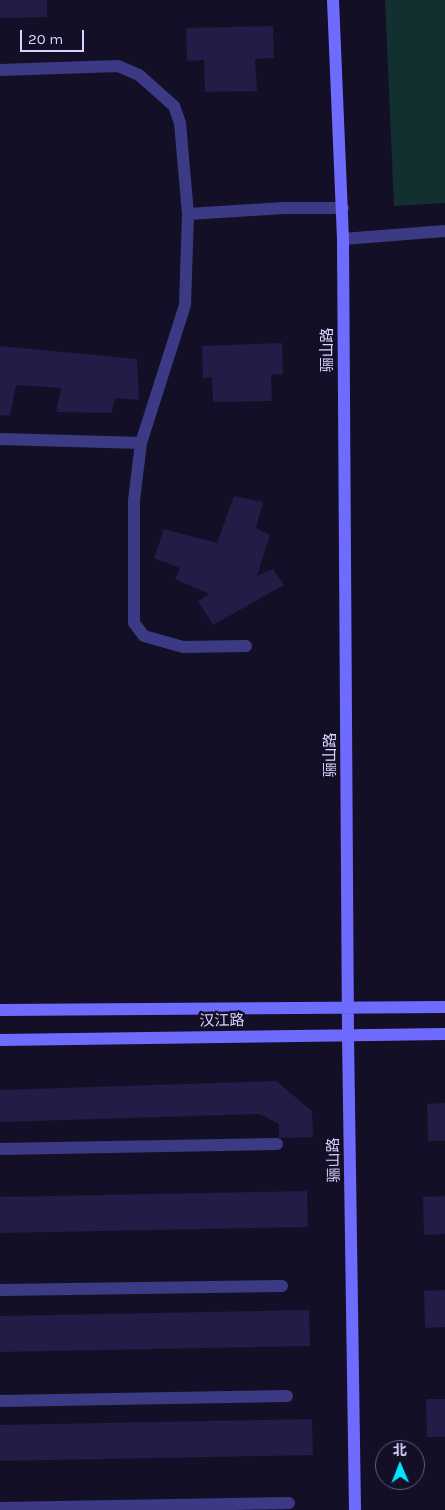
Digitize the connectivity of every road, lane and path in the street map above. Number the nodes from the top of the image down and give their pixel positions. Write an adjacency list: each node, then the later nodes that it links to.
1 (333, 0): 3 (street, 骊山路)
2 (0, 70): 4 (street)
3 (342, 208): 4 (street); 6 (street, 骊山路)
4 (188, 214): 8 (street)
5 (445, 231): 6 (street)
6 (343, 239): 11 (street, 骊山路)
7 (0, 439): 8 (street)
8 (141, 443): 9 (street)
9 (246, 646)
10 (445, 1007): 11 (street, 汉江路)
11 (349, 1009): 12 (street, 汉江路); 14 (street, 骊山路)
12 (0, 1010)
13 (445, 1034): 14 (street, 汉江路)
14 (348, 1036): 15 (street, 汉江路); 24 (street, 骊山路)
15 (0, 1040)
16 (277, 1144): 17 (street)
17 (0, 1149)
18 (282, 1286): 19 (street)
19 (0, 1290)
20 (287, 1396): 21 (street)
21 (0, 1401)
22 (289, 1503): 23 (street)
23 (0, 1508)
24 (355, 1510)

